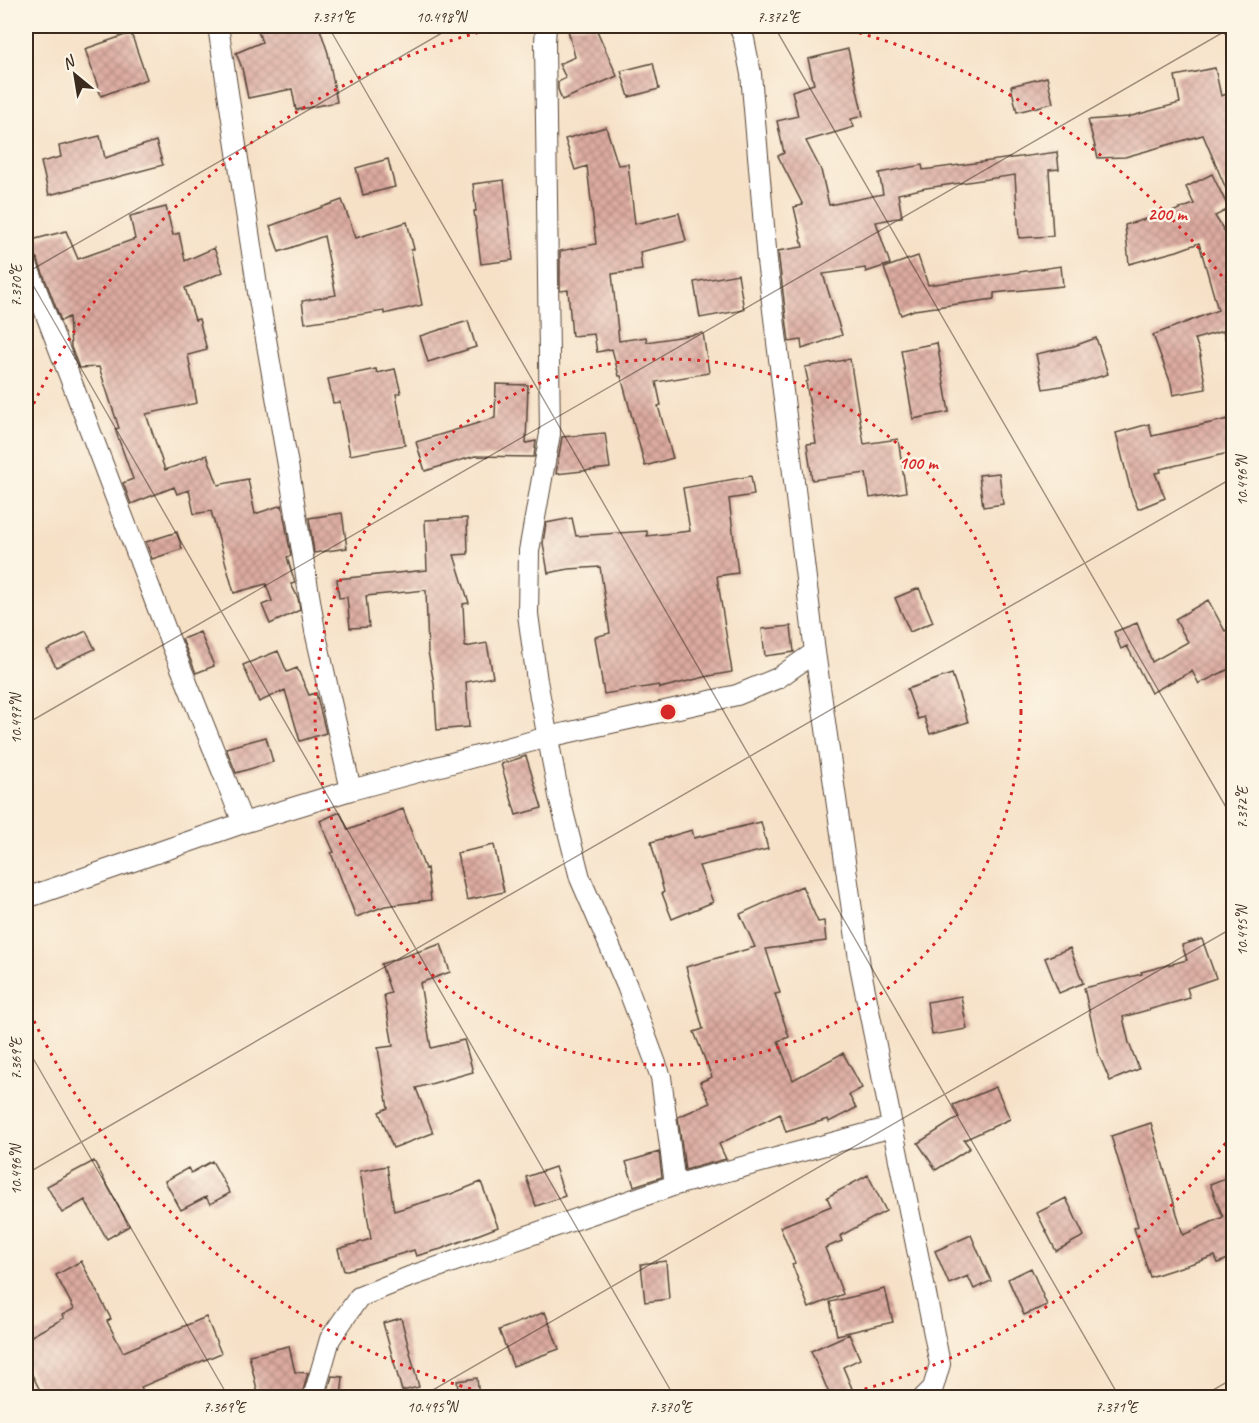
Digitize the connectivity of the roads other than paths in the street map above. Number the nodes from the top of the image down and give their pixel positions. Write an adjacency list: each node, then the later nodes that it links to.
1 (218, 26): 7 (street)
2 (546, 26): 6 (street)
3 (739, 26): 5 (street)
4 (26, 262): 8 (street)
5 (815, 652): 6 (street); 10 (street)
6 (548, 737): 7 (street); 11 (street)
7 (351, 790): 8 (street)
8 (243, 823): 9 (street)
9 (27, 894)
10 (892, 1127): 11 (street); 13 (street)
11 (675, 1185): 12 (street)
12 (313, 1398)
13 (923, 1398)

